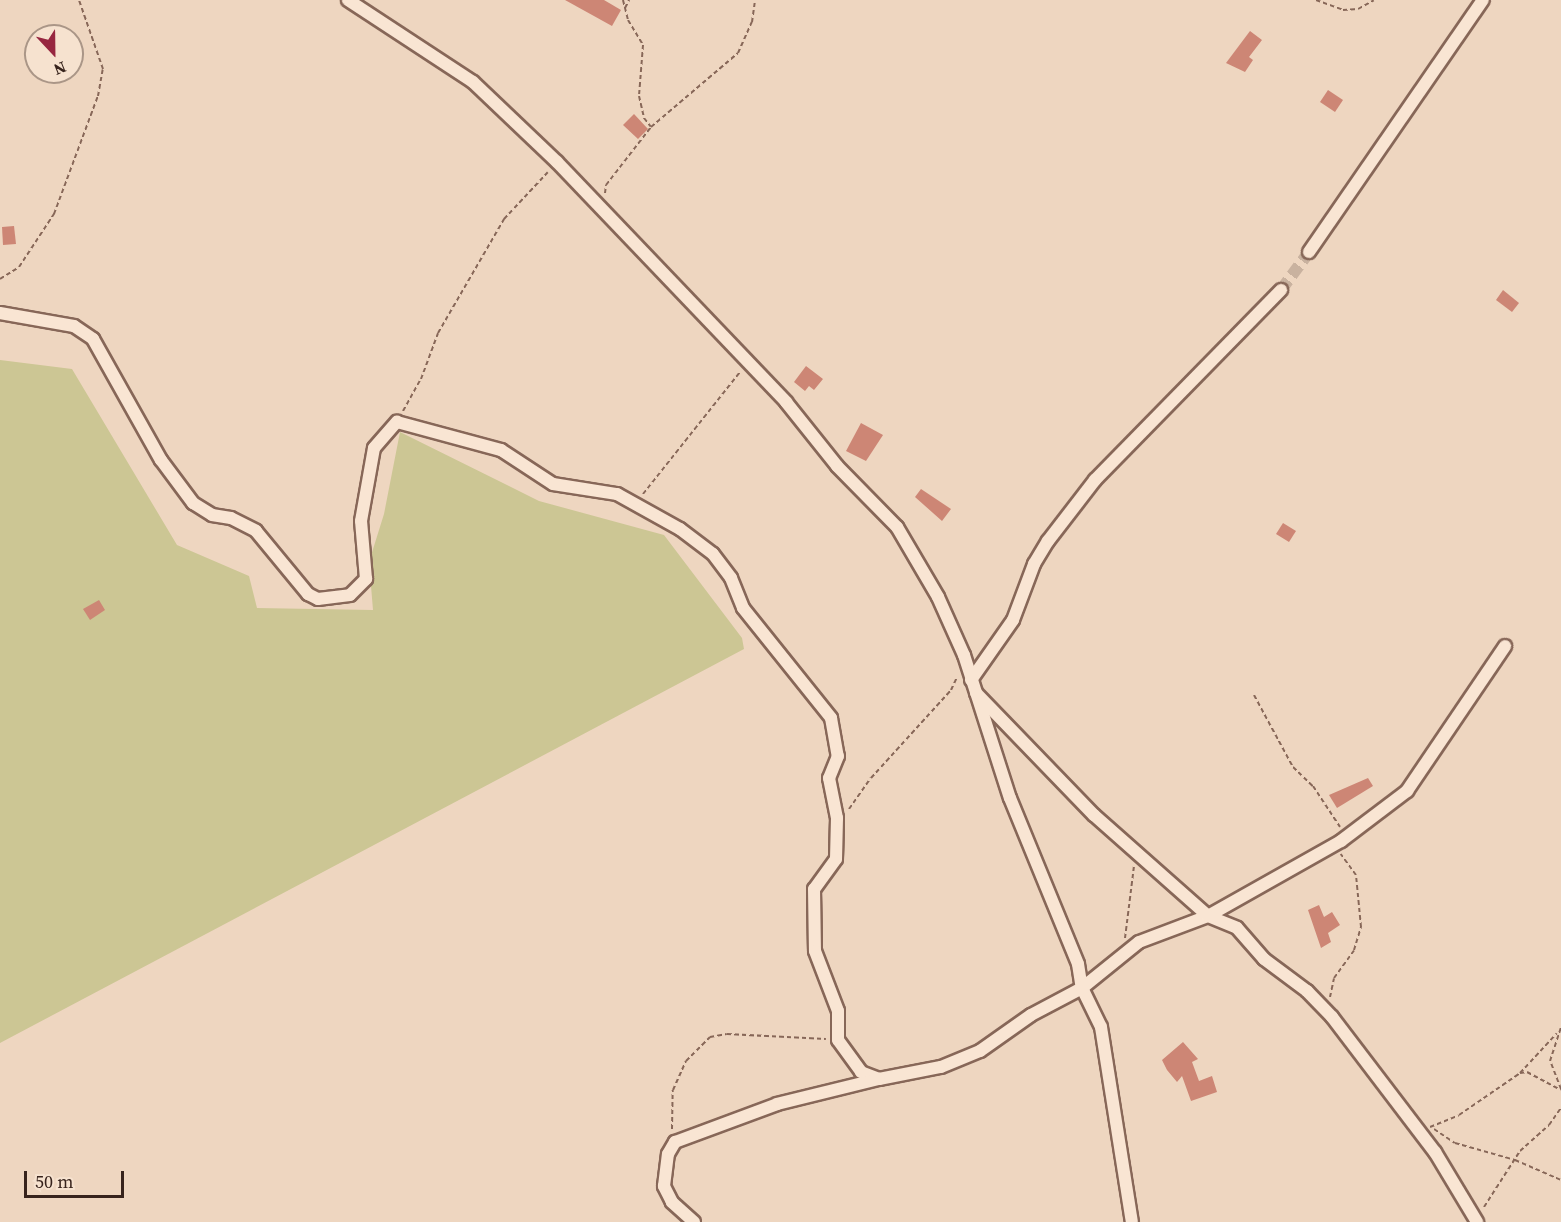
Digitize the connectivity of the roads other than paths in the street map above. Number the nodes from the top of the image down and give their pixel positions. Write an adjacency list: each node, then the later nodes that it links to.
1 (348, 0): 7 (street)
2 (1483, 0): 3 (street)
3 (1309, 252)
4 (1281, 290): 7 (street)
5 (0, 314): 11 (street)
6 (1505, 646): 9 (street)
7 (971, 680): 8 (street)
8 (975, 693): 9 (street); 10 (street)
9 (1208, 916): 10 (street); 12 (street)
10 (1082, 988): 11 (street); 14 (street)
11 (879, 1079): 13 (street)
12 (1476, 1220)
13 (694, 1222)
14 (1132, 1222)

